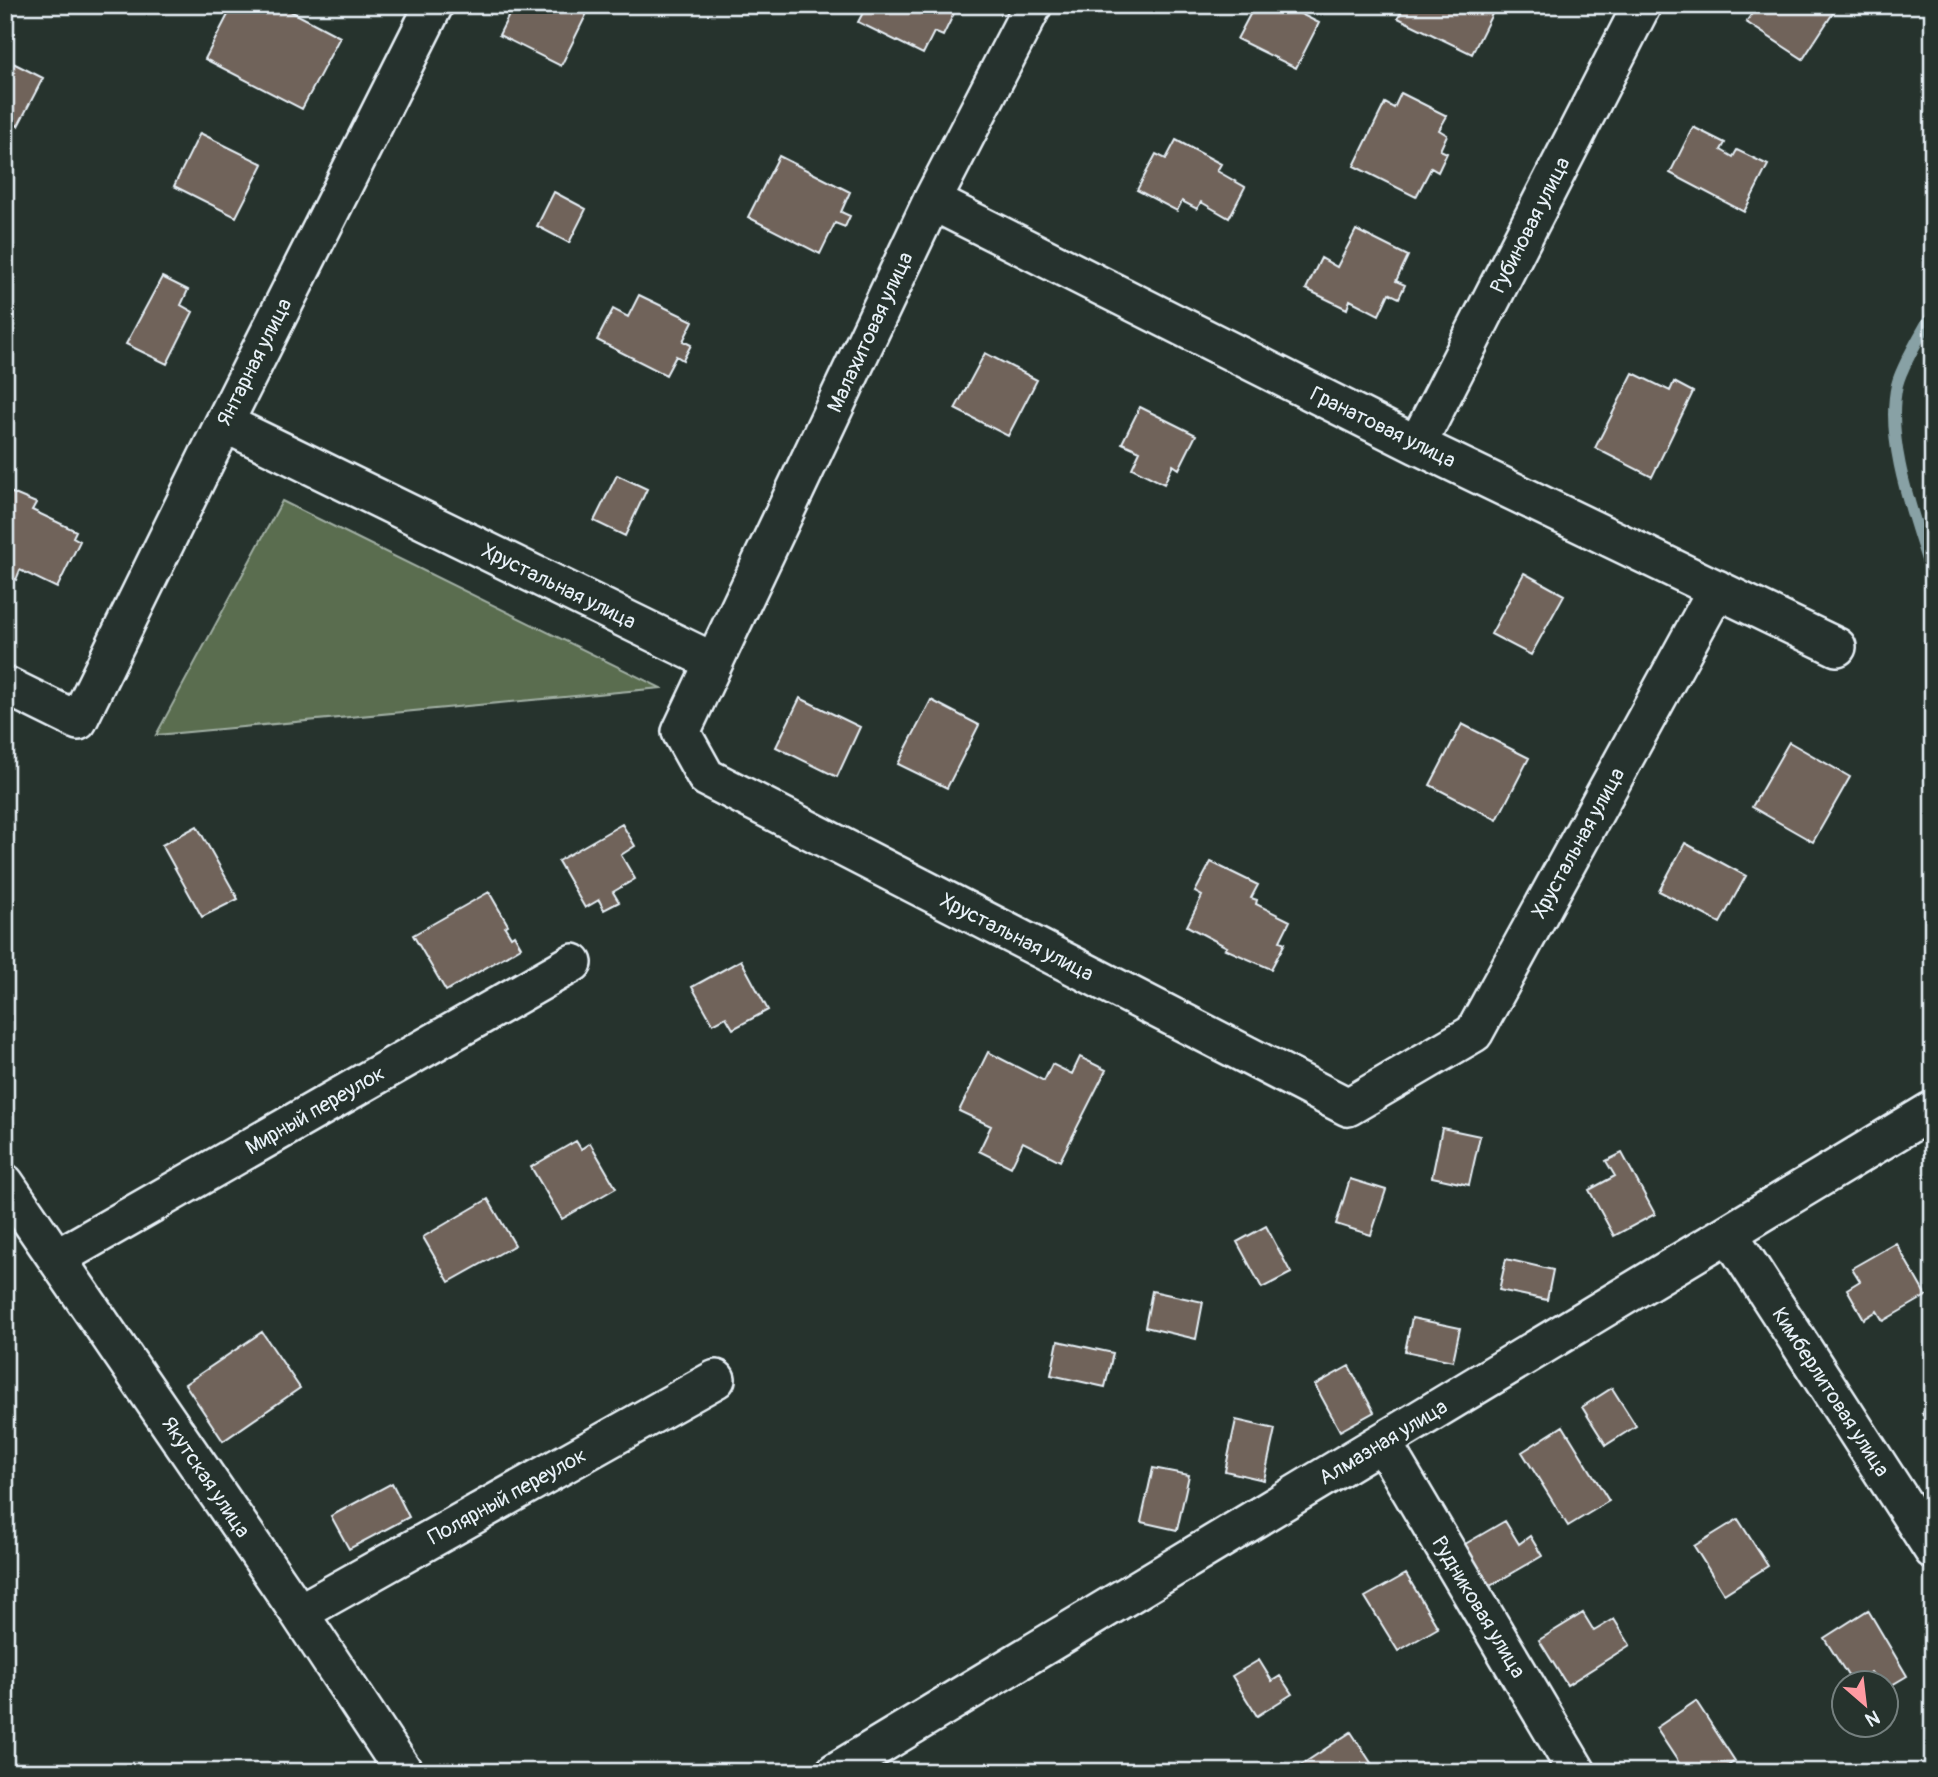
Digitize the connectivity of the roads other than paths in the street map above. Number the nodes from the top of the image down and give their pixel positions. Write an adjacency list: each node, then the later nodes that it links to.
1 (434, 5): 5 (street, Янтарная улица)
2 (1033, 5): 4 (street, Малахитовая улица)
3 (1642, 5): 6 (street, Рубиновая улица)
4 (932, 201): 6 (street, Гранатовая улица); 9 (street, Малахитовая улица)
5 (224, 423): 9 (street, Хрустальная улица); 10 (street, Янтарная улица)
6 (1417, 445): 7 (street, Гранатовая улица)
7 (1717, 589): 8 (street, Гранатовая улица); 9 (street, Хрустальная улица)
8 (1837, 647)
9 (714, 662)
10 (5, 685)
11 (573, 962): 15 (street, Мирный переулок)
12 (1931, 1111): 14 (street, Алмазная улица)
13 (5, 1183): 15 (street, Якутская улица)
14 (1729, 1234): 17 (street, Алмазная улица); 18 (street, Кимберлитовая улица)
15 (57, 1258): 19 (street, Якутская улица)
16 (716, 1378): 19 (street, Полярный переулок)
17 (1382, 1443): 21 (street, Алмазная улица); 22 (street, Рудниковая улица)
18 (1933, 1550)
19 (299, 1613): 20 (street, Якутская улица)
20 (404, 1772)
21 (835, 1772)
22 (1577, 1772)

